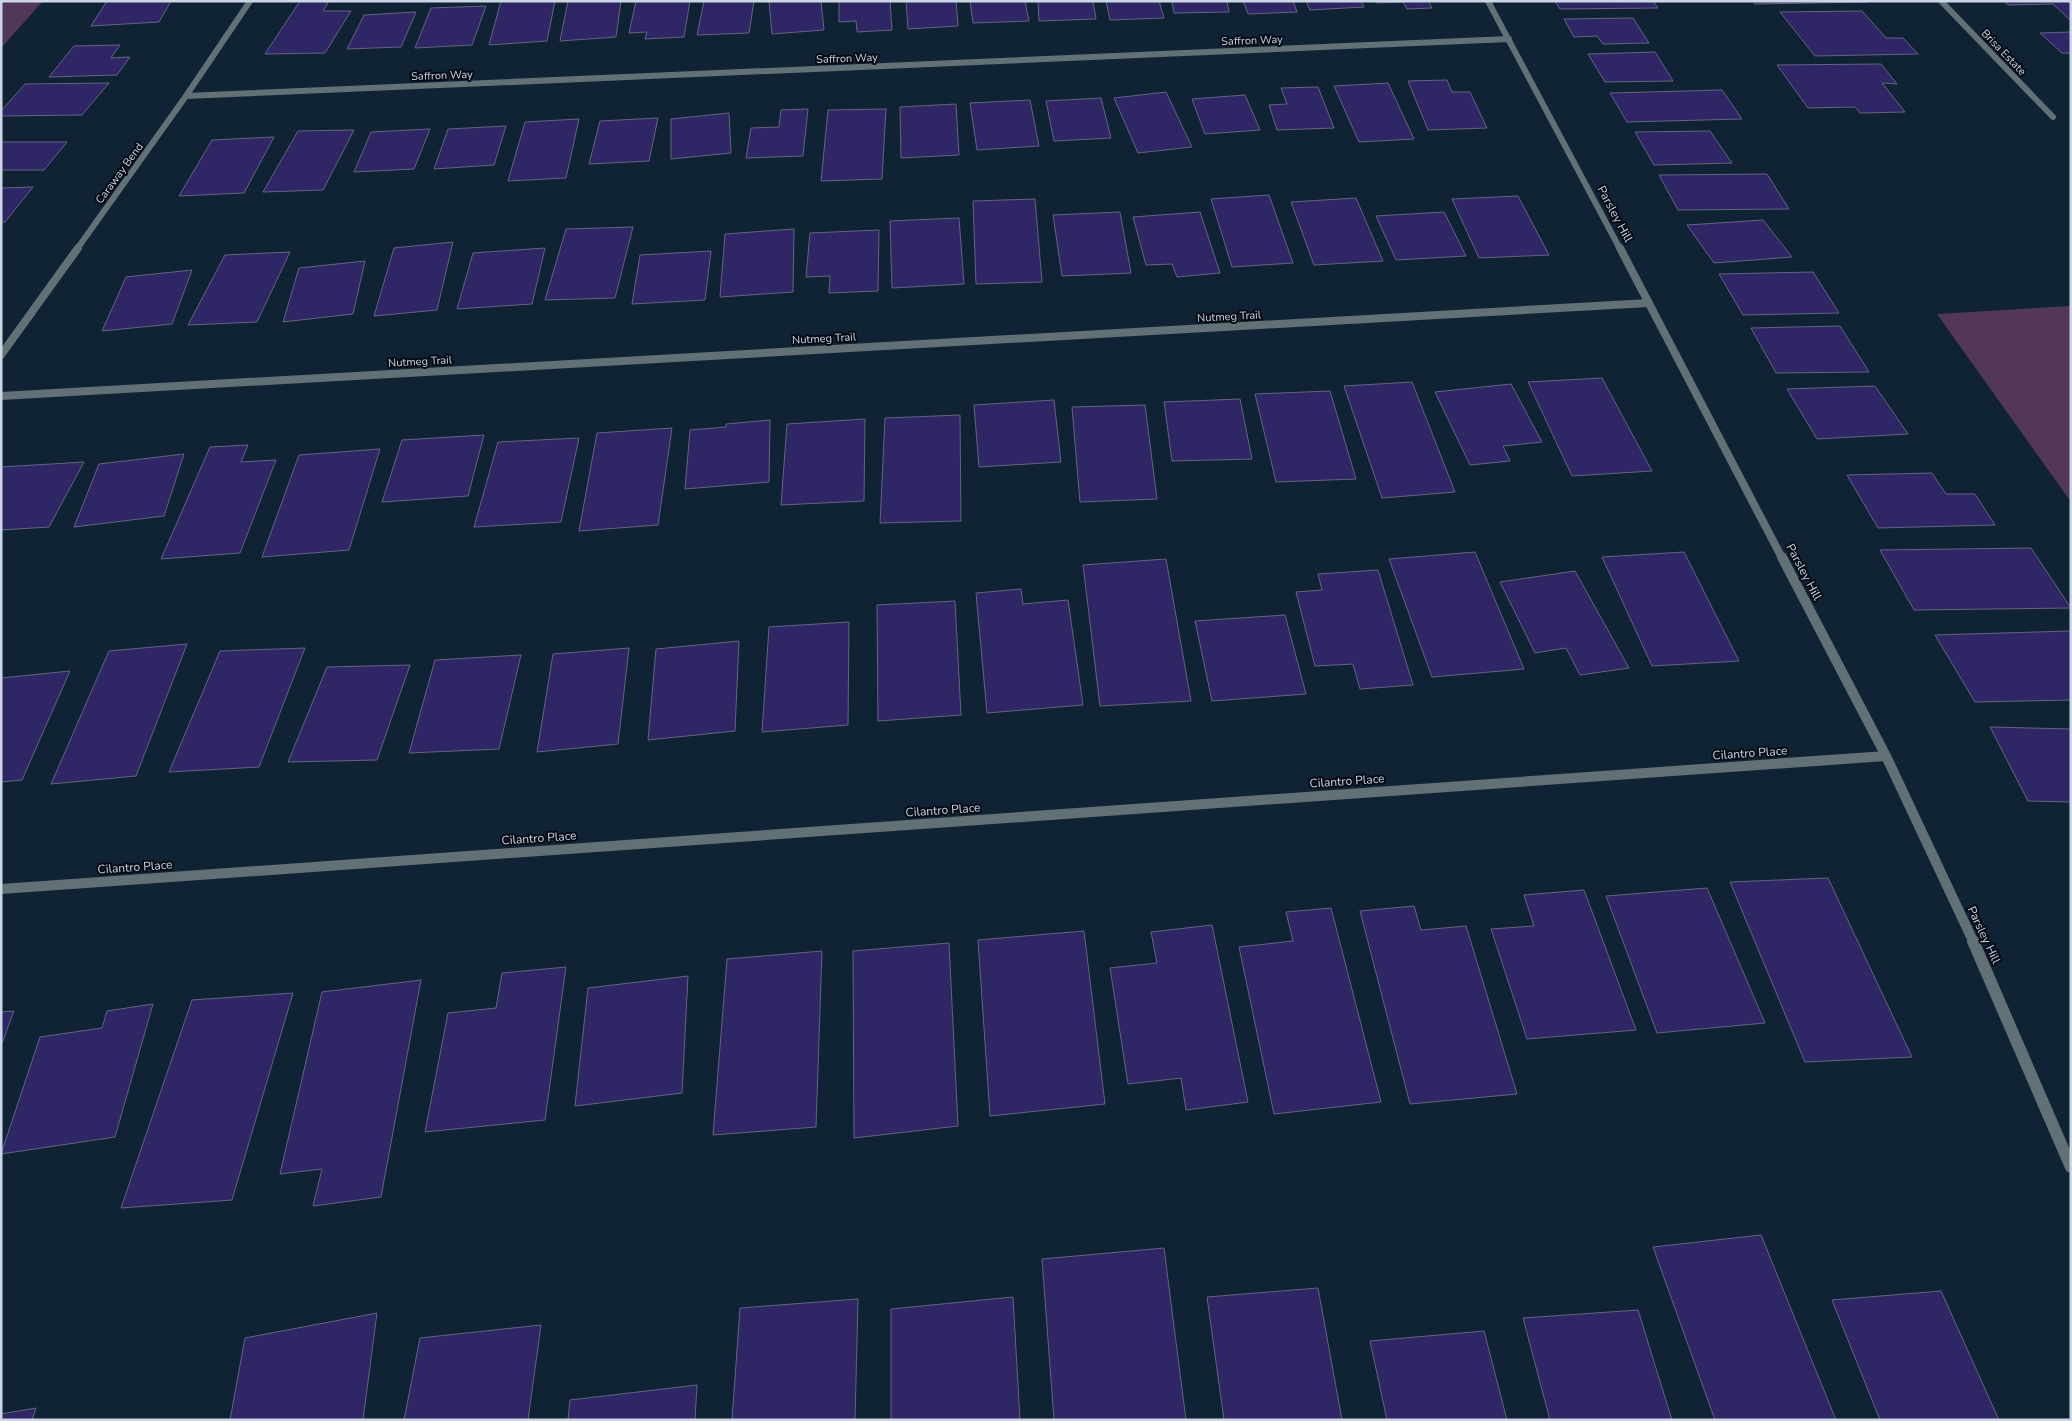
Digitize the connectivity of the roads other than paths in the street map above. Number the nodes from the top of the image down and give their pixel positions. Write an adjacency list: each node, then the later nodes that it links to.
1 (250, 1): 5 (street, Caraway Bend)
2 (1488, 1): 4 (street, Parsley Hill)
3 (1941, 1): 6 (street, Brisa Estate)
4 (1508, 39): 5 (street, Saffron Way); 7 (street, Parsley Hill)
5 (186, 96): 8 (street, Caraway Bend)
6 (2053, 116)
7 (1649, 303): 9 (street, Nutmeg Trail); 10 (street, Parsley Hill)
8 (1, 355)
9 (1, 396)
10 (1886, 756): 11 (street, Cilantro Place); 12 (street, Parsley Hill)
11 (1, 888)
12 (2071, 1168)

